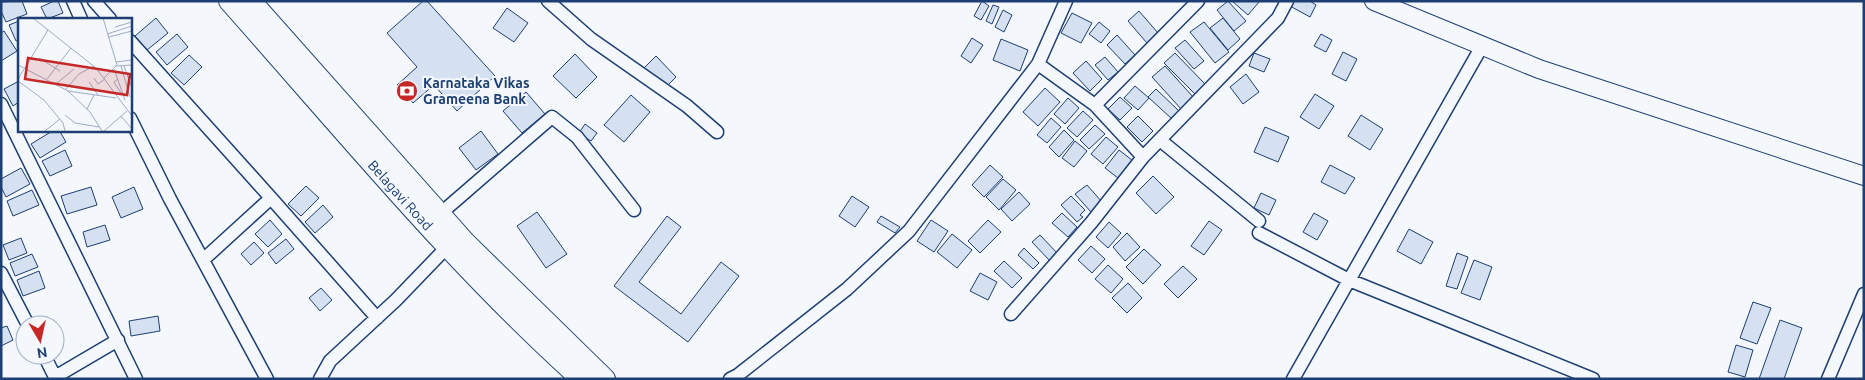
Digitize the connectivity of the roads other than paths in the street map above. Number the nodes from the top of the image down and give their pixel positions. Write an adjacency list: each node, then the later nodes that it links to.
1 (73, 1): 10 (street)
2 (94, 1): 11 (street)
3 (229, 1): 25 (main road, Belagavi Road)
4 (251, 1): 24 (main road)
5 (548, 1): 18 (street)
6 (1066, 1): 14 (street)
7 (1198, 1): 16 (street)
8 (1287, 1): 19 (street)
9 (1374, 1): 13 (main road)
10 (81, 18)
11 (109, 18)
12 (131, 42): 22 (street)
13 (1482, 46): 21 (main road); 28 (street)
14 (1038, 64): 16 (street); 41 (street)
15 (1, 104): 33 (street)
16 (1096, 105): 20 (street)
17 (131, 120): 26 (street)
18 (717, 132)
19 (1160, 140): 20 (street); 28 (street)
20 (1143, 157): 30 (street)
21 (1864, 176)
22 (271, 198): 26 (street); 32 (street)
23 (634, 210): 24 (street)
24 (440, 214): 40 (main road)
25 (448, 246): 32 (street); 39 (main road, Belagavi Road)
26 (203, 260): 37 (street)
27 (1, 273): 31 (street)
28 (1349, 280): 42 (street); 43 (street)
29 (1864, 294): 44 (street)
30 (1012, 314)
31 (23, 315)
32 (377, 318): 38 (street)
33 (118, 340): 35 (street); 36 (street)
34 (49, 365): 35 (street)
35 (55, 378)
36 (136, 379)
37 (267, 379)
38 (320, 379)
39 (581, 379)
40 (605, 379)
41 (730, 379)
42 (1293, 379)
43 (1593, 379)
44 (1828, 379)

